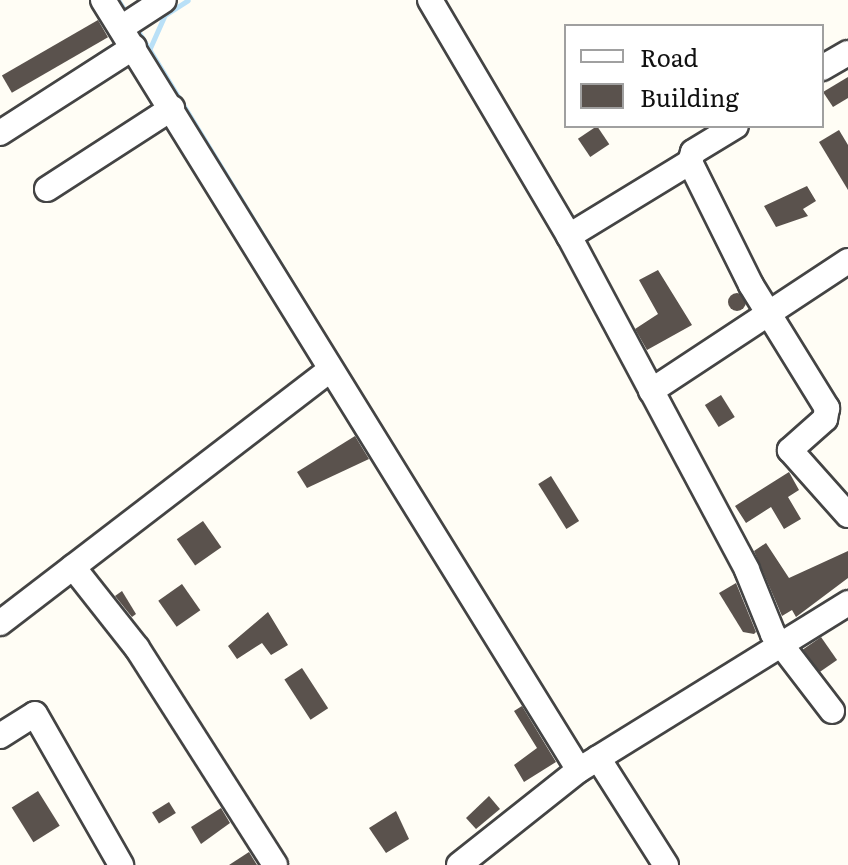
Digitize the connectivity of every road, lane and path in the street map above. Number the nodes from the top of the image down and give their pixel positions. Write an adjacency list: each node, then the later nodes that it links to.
1 (103, 0): 4 (street)
2 (164, 0): 4 (street)
3 (430, 0): 12 (street)
4 (127, 38): 7 (street); 9 (street)
5 (848, 53): 6 (street)
6 (824, 67)
7 (172, 108): 11 (street); 15 (street)
8 (733, 128): 10 (street)
9 (0, 133)
10 (690, 162): 12 (street); 14 (street)
11 (47, 189)
12 (569, 236): 16 (street)
13 (848, 261): 14 (street)
14 (769, 314): 16 (street); 17 (street)
15 (329, 371): 18 (street); 24 (street)
16 (651, 391): 21 (street)
17 (848, 515)
18 (73, 567): 20 (street); 26 (street)
19 (848, 603): 21 (street)
20 (0, 623)
21 (782, 643): 22 (street); 24 (street)
22 (832, 711)
23 (0, 736): 25 (street)
24 (588, 764): 27 (street); 28 (street)
25 (121, 865)
26 (275, 865)
27 (459, 865)
28 (666, 865)

